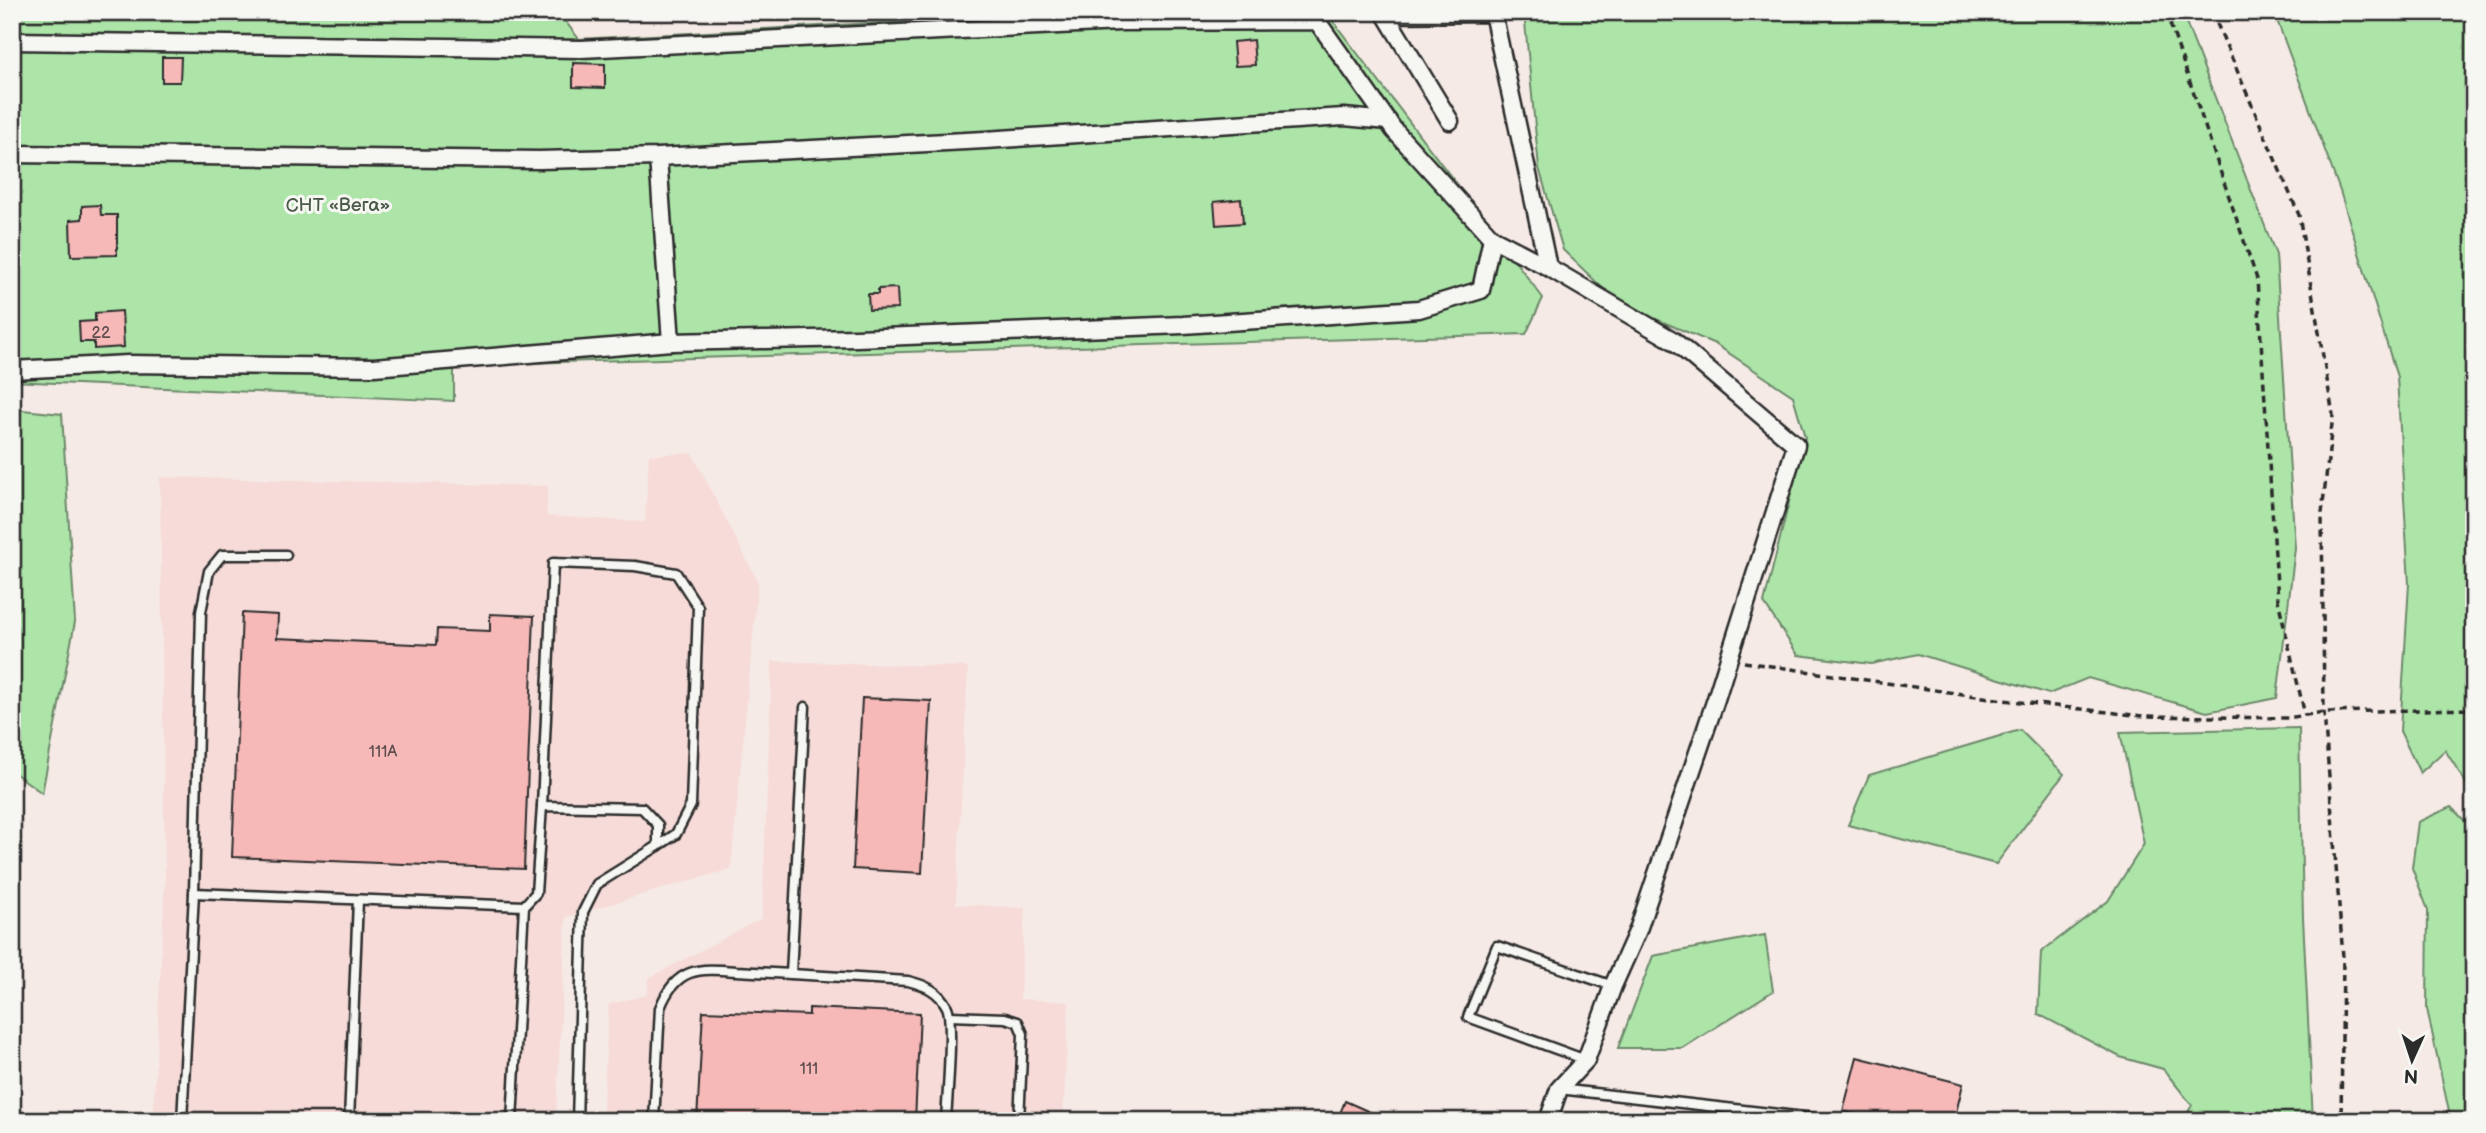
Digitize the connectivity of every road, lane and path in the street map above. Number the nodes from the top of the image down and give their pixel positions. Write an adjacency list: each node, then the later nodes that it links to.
1 (2166, 12): 17 (path)
2 (2212, 12): 16 (path)
3 (12, 41): 4 (street)
4 (1388, 121): 7 (street); 8 (street)
5 (1450, 121): 9 (street)
6 (12, 154): 7 (street)
7 (657, 158): 10 (street)
8 (1492, 238): 9 (street); 10 (street)
9 (1548, 267): 13 (street)
10 (671, 342): 11 (street)
11 (12, 370)
12 (286, 555): 20 (lane)
13 (1728, 659): 17 (path); 24 (street)
14 (805, 707): 23 (lane)
15 (2474, 709): 16 (path)
16 (2324, 712): 17 (path); 37 (path)
17 (2305, 715)
18 (542, 806): 19 (lane); 19 (lane); 22 (lane)
19 (658, 846): 31 (lane)
20 (194, 893): 21 (lane); 28 (lane)
21 (358, 900): 22 (lane); 29 (lane)
22 (524, 906): 30 (lane)
23 (791, 974): 25 (lane); 32 (lane)
24 (1613, 986): 26 (street); 26 (lane)
25 (950, 1016): 33 (lane); 34 (lane)
26 (1586, 1060): 27 (street)
27 (1559, 1089): 35 (street); 36 (lane)
28 (182, 1121)
29 (349, 1121)
30 (512, 1121)
31 (577, 1121)
32 (654, 1121)
33 (946, 1121)
34 (1019, 1121)
35 (1548, 1121)
36 (1813, 1121)
37 (2341, 1121)

